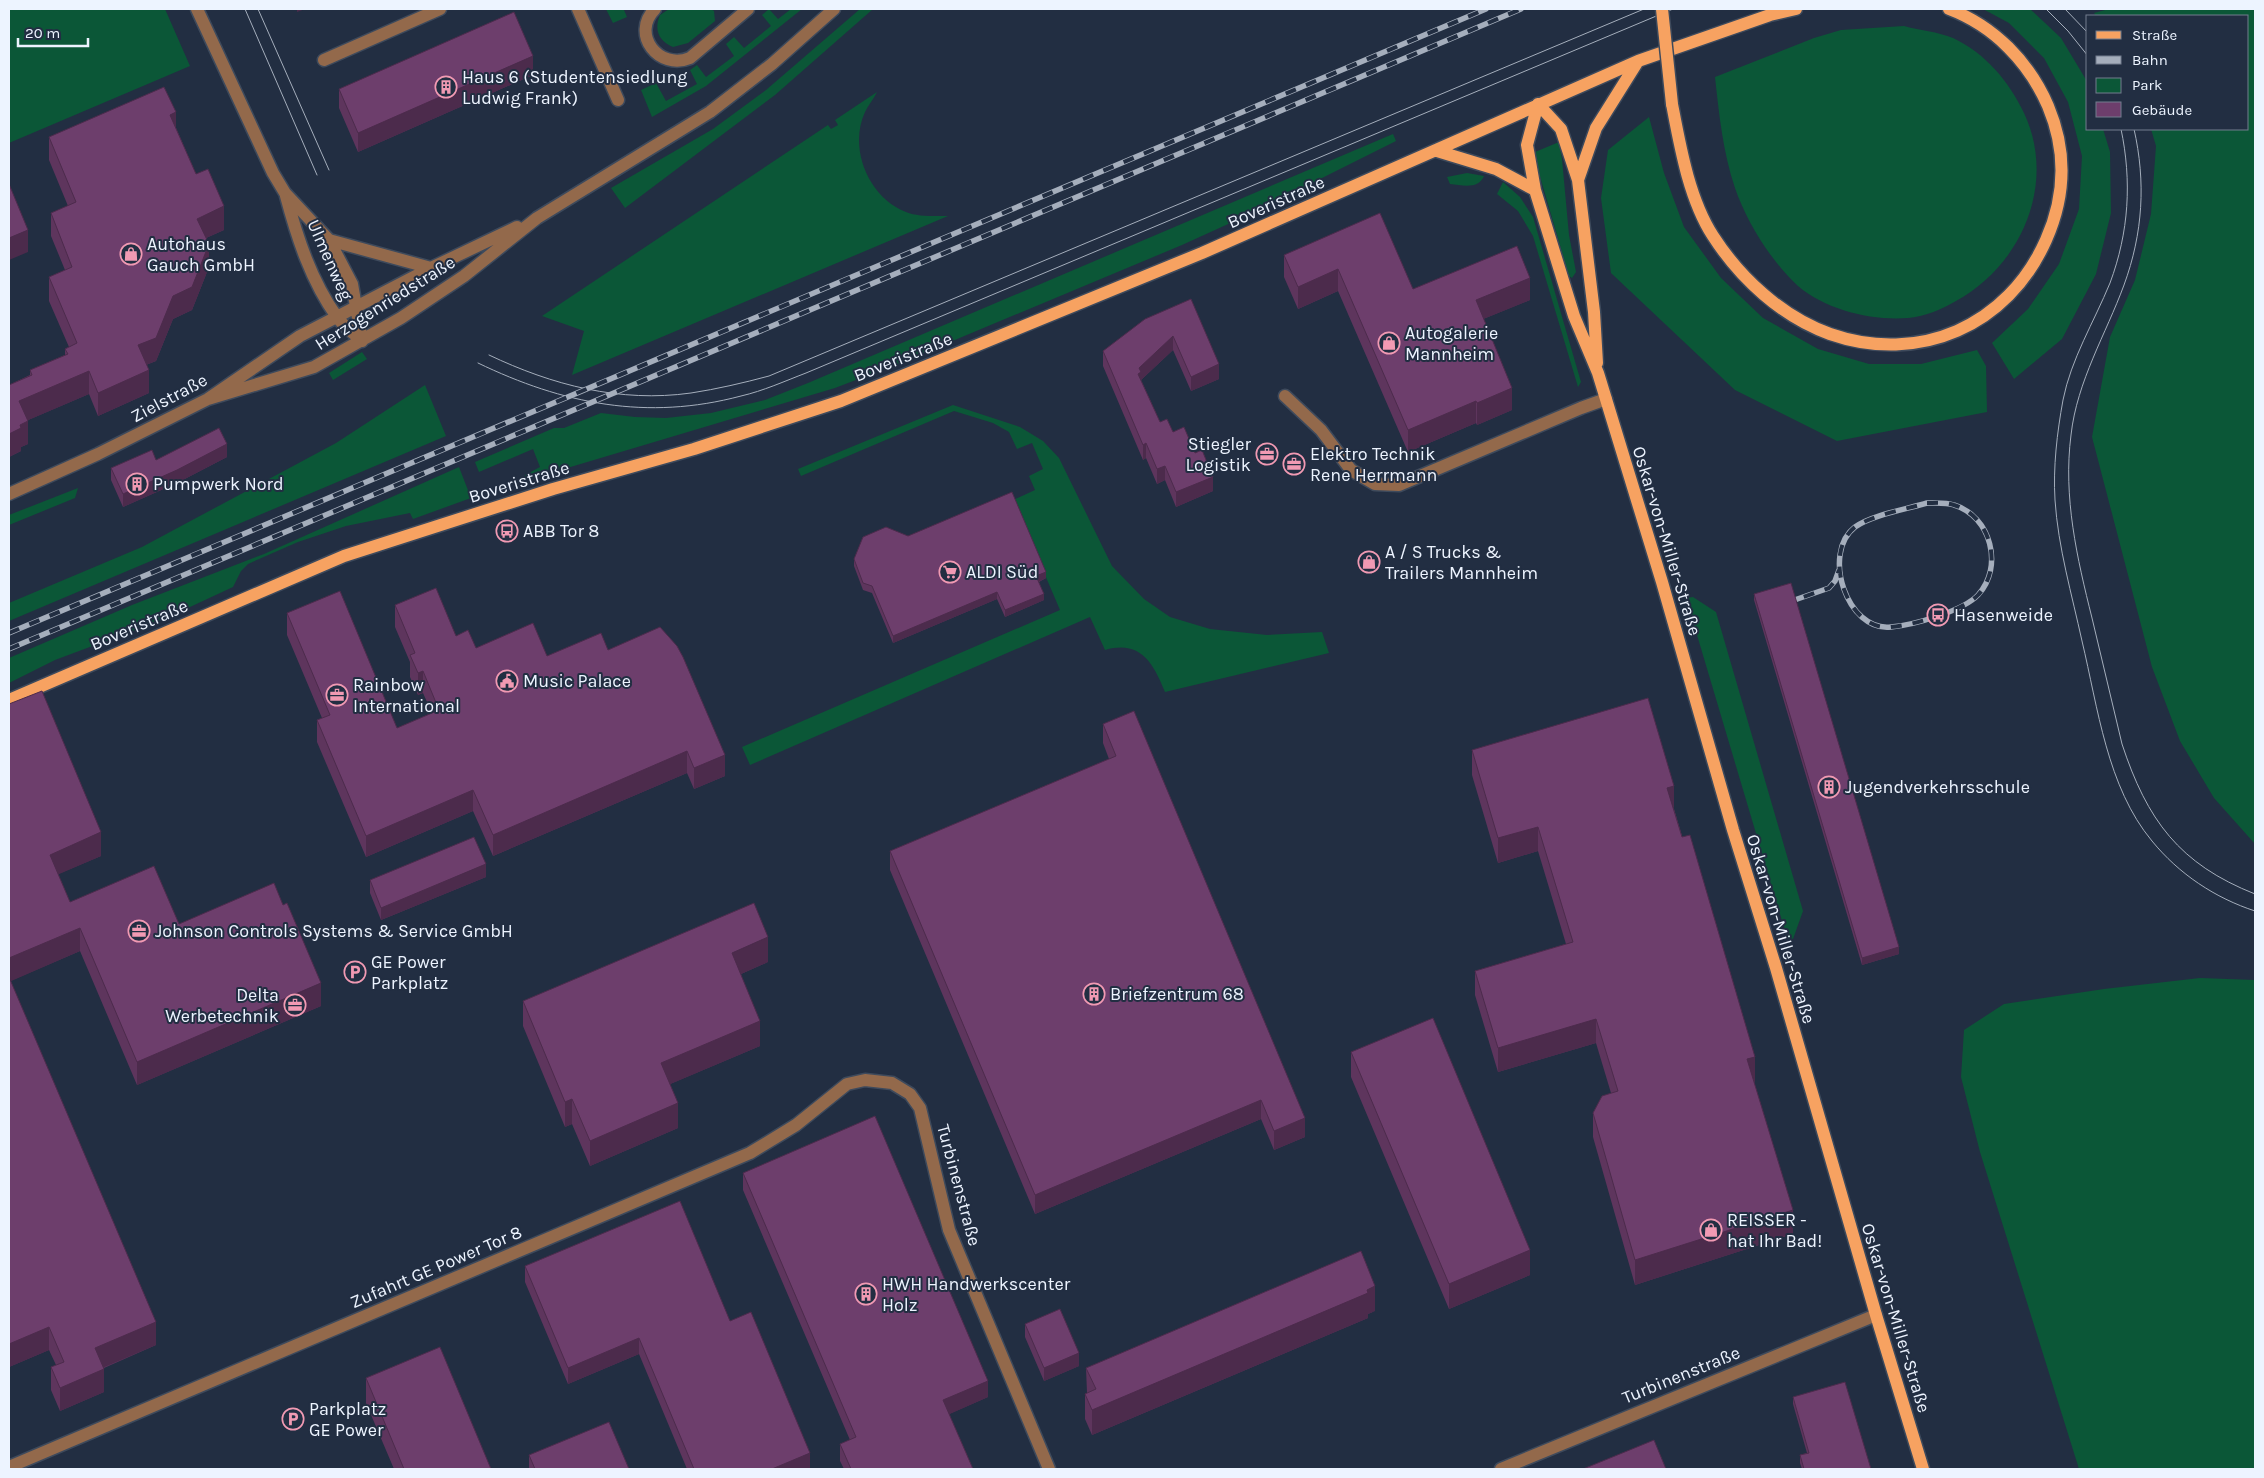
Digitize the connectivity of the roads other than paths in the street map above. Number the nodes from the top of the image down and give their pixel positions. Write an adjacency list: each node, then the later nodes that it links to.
1 (198, 9): 17 (street, Ulmenweg)
2 (440, 9): 10 (street)
3 (578, 9): 12 (street)
4 (655, 9): 5 (street)
5 (748, 9)
6 (834, 9): 18 (street, Herzogenriedstraße)
7 (1662, 9): 9 (main road, bridge)
8 (1796, 9): 11 (main road, Boveristraße)
9 (1949, 9)
10 (324, 60)
11 (1638, 61): 13 (main road, Boveristraße); 15 (main road)
12 (618, 100)
13 (1538, 104): 14 (main road, Boveristraße); 15 (main road, Oskar-von-Miller-Straße); 16 (main road, Oskar-von-Miller-Straße)
14 (1437, 151): 16 (main road); 29 (main road, Boveristraße)
15 (1578, 180): 24 (main road, Oskar-von-Miller-Straße)
16 (1535, 190): 24 (main road, Oskar-von-Miller-Straße)
17 (286, 193): 19 (street, Ulmenweg); 22 (street, Ulmenweg)
18 (537, 218): 20 (street, Herzogenriedstraße); 23 (street, Herzogenriedstraße)
19 (329, 240): 20 (street); 21 (street, Ulmenweg)
20 (431, 268): 21 (street, Herzogenriedstraße)
21 (356, 308): 22 (street, Herzogenriedstraße); 23 (street, Ulmenweg)
22 (337, 318): 23 (street, Ulmenweg); 26 (street, Zielstraße)
23 (362, 341): 26 (street, Herzogenriedstraße)
24 (1598, 373): 27 (main road, Oskar-von-Miller-Straße)
25 (1285, 396): 27 (street)
26 (208, 399): 28 (street, Zielstraße)
27 (1606, 399): 31 (main road, Oskar-von-Miller-Straße)
28 (9, 494)
29 (9, 700)
30 (865, 1080): 32 (street, Zufahrt GE Power Tor 8); 33 (street, Turbinenstraße)
31 (1876, 1315): 34 (street, Turbinenstraße); 35 (main road, Oskar-von-Miller-Straße)
32 (9, 1468)
33 (1049, 1469)
34 (1501, 1469)
35 (1923, 1469)

